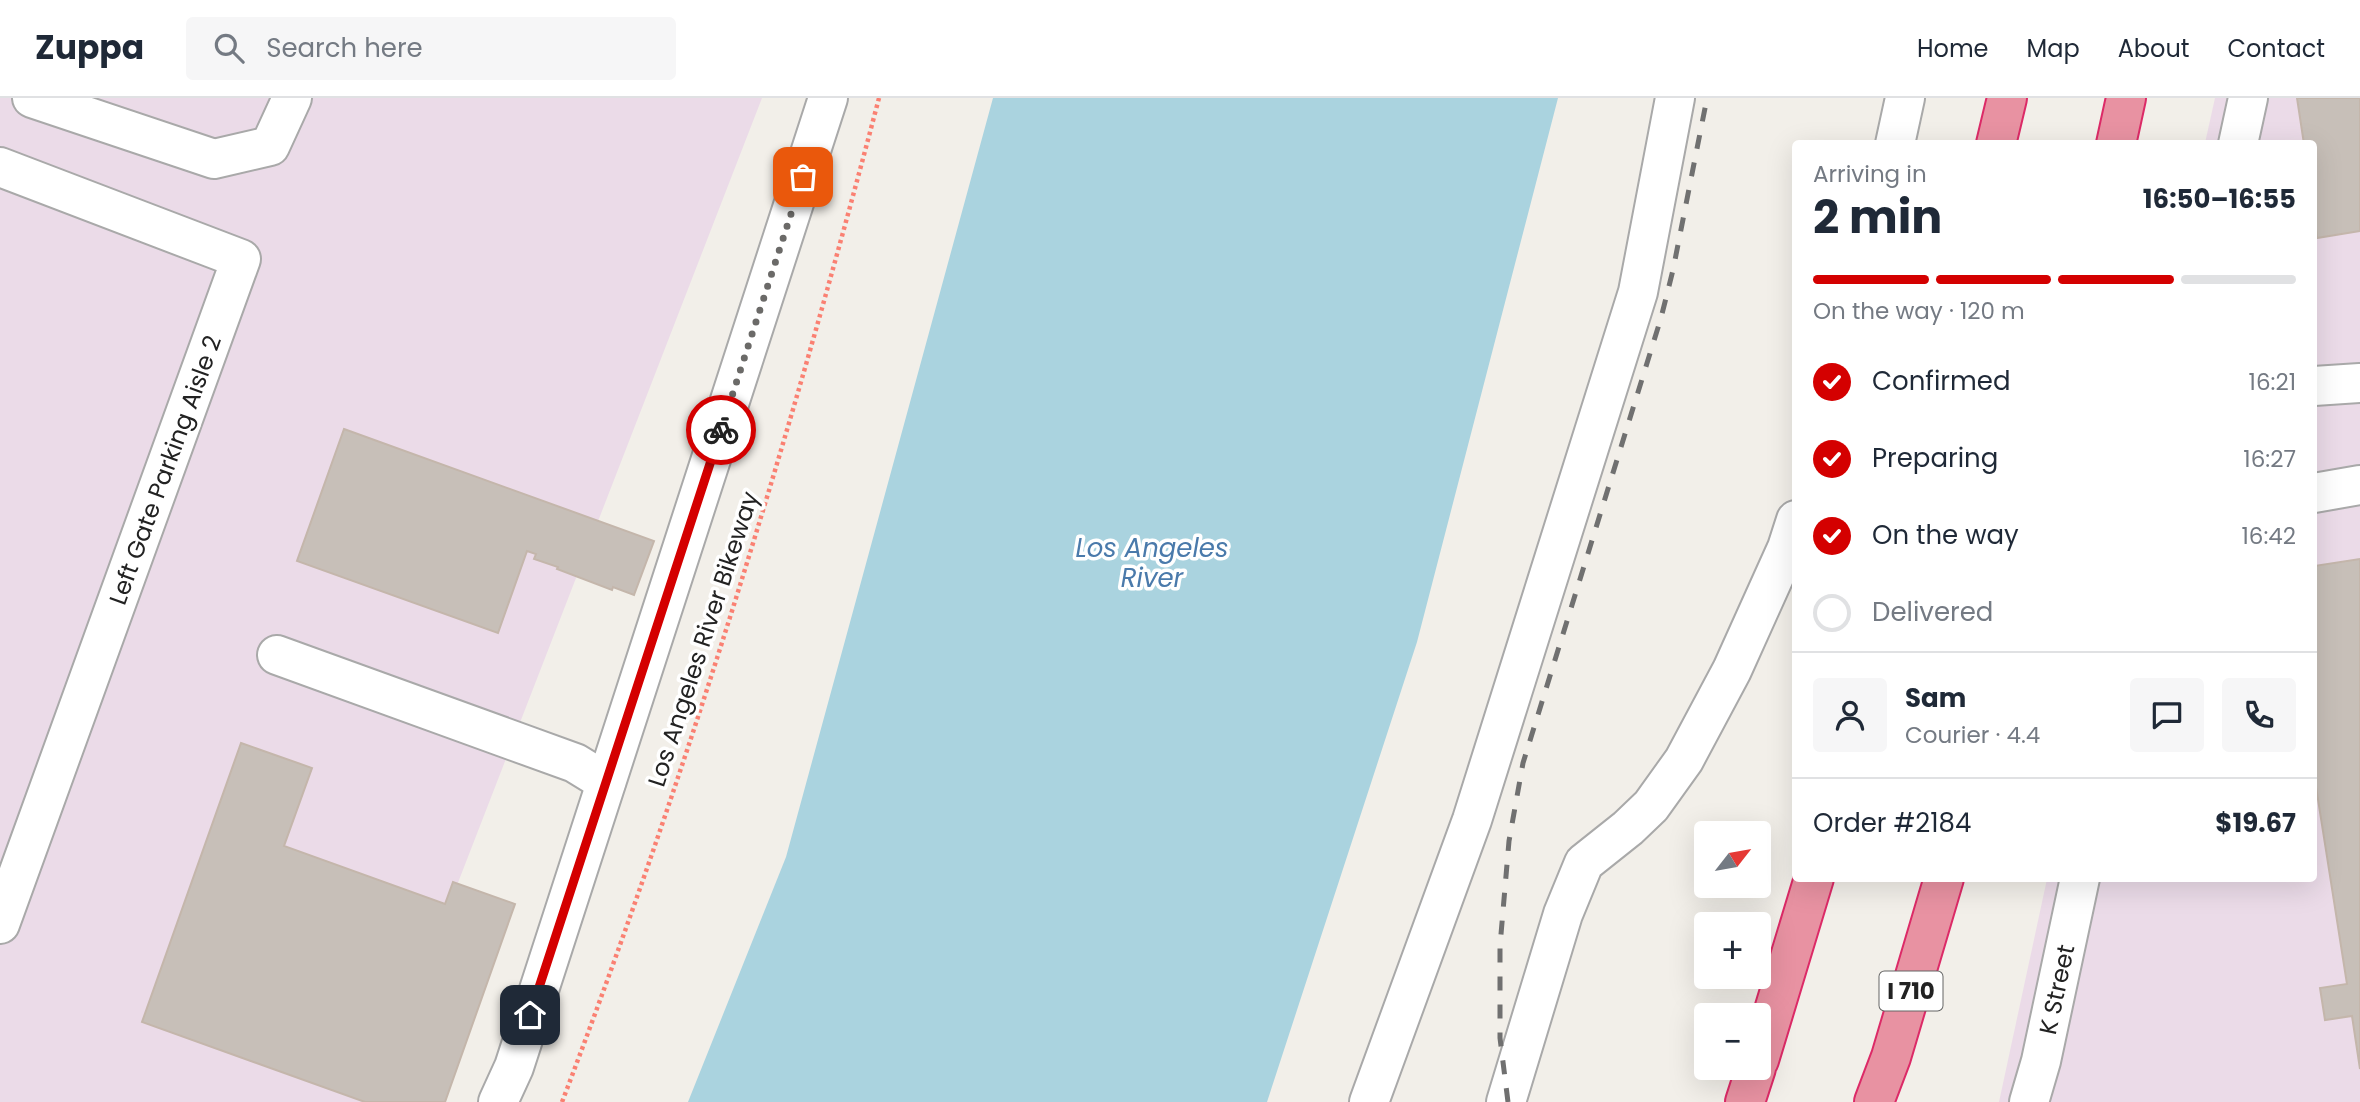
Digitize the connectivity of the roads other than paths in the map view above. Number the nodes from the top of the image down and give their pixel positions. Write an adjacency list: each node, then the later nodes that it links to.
1 (32, 98): 2 (street)
2 (292, 98)
3 (828, 98): 20 (street)
4 (1675, 98): 28 (street)
5 (1905, 98): 9 (street)
6 (2007, 98): 10 (highway)
7 (2126, 98): 11 (highway)
8 (2248, 98): 12 (street)
9 (1896, 140)
10 (1997, 140)
11 (2117, 140)
12 (2239, 140)
13 (0, 167): 24 (street, Left Gate Parking Aisle 2)
14 (2360, 383): 15 (street)
15 (2317, 386)
16 (2360, 485): 17 (street)
17 (2317, 492)
18 (1792, 532): 29 (street)
19 (276, 655): 20 (street)
20 (606, 782): 27 (street)
21 (1813, 882): 25 (highway)
22 (1943, 882): 31 (highway, I 710)
23 (2079, 882): 32 (street, K Street)
24 (0, 924)
25 (1771, 1020)
26 (1752, 1080): 30 (highway)
27 (498, 1102)
28 (1369, 1102)
29 (1506, 1102)
30 (1745, 1102)
31 (1874, 1102)
32 (2029, 1102)

